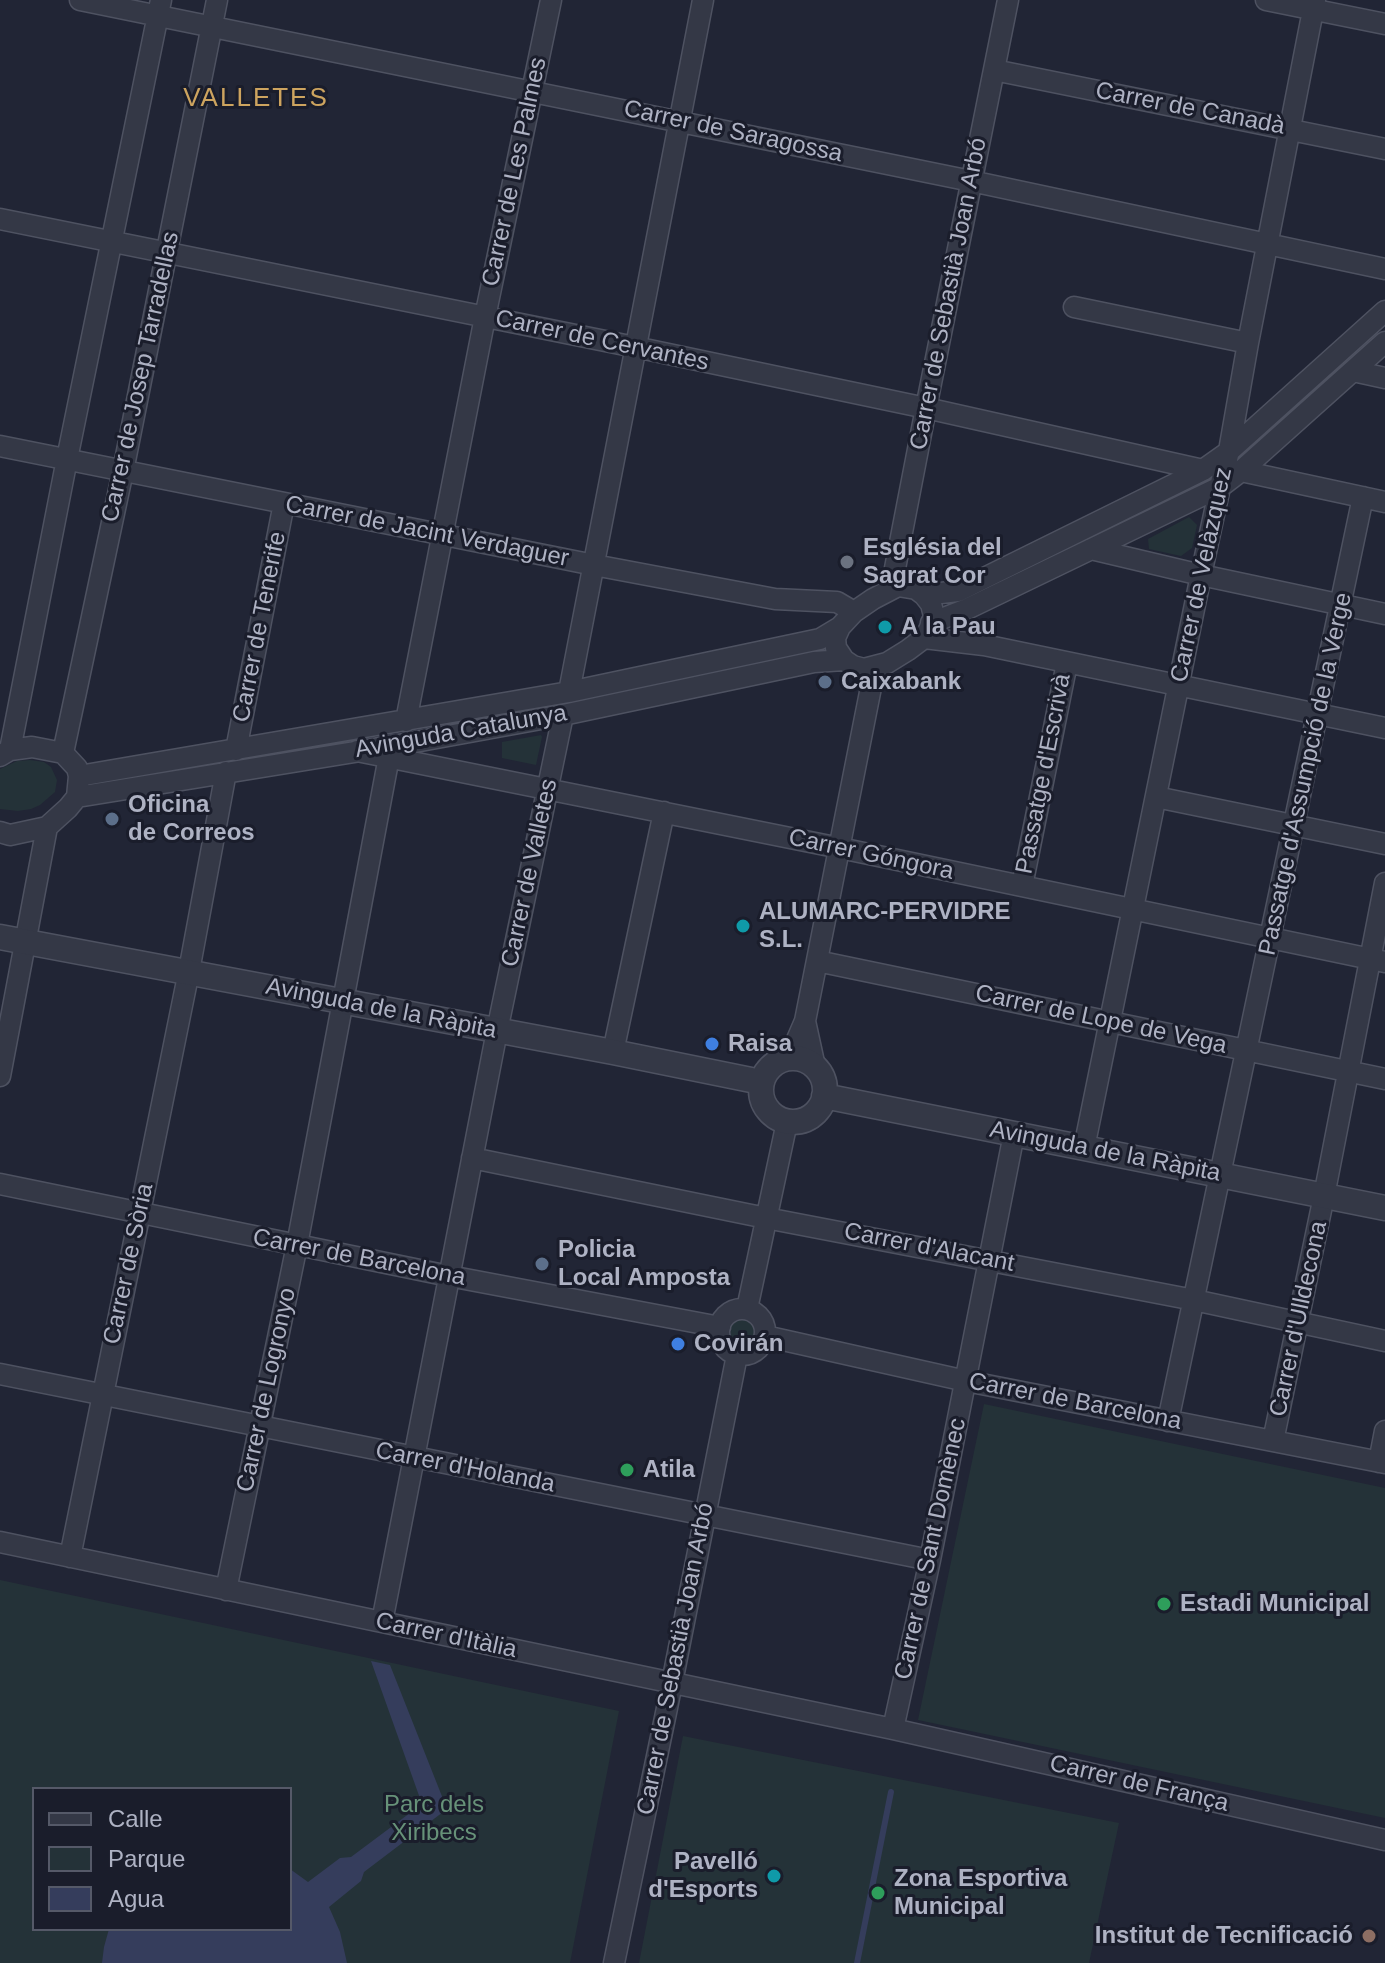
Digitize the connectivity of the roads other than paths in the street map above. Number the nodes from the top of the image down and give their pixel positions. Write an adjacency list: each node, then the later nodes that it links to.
1 (80, 0): 8 (street, Carrer de Saragossa)
2 (217, 0): 10 (street, Carrer de Josep Tarradellas)
3 (551, 0): 12 (street, Carrer de Les Palmes)
4 (703, 0): 13 (street)
5 (1008, 0): 11 (street, Carrer de Sebastià Joan Arbó)
6 (1266, 0): 7 (street)
7 (1314, 5): 9 (street); 14 (street, Carrer de Velàzquez)
8 (160, 8): 10 (street, Carrer de Saragossa); 18 (street)
9 (1385, 24)
10 (212, 27): 12 (street, Carrer de Saragossa); 20 (street, Carrer de Josep Tarradellas)
11 (994, 70): 14 (street, Carrer de Canadà); 16 (street, Carrer de Sebastià Joan Arbó)
12 (533, 92): 13 (street, Carrer de Saragossa); 24 (street, Carrer de Les Palmes)
13 (679, 121): 16 (street, Carrer de Saragossa); 27 (street)
14 (1290, 130): 15 (street, Carrer de Canadà); 19 (street, Carrer de Velàzquez)
15 (1385, 149)
16 (971, 181): 19 (street, Carrer de Saragossa); 30 (street, Carrer de Sebastià Joan Arbó)
17 (0, 219): 18 (street, Carrer de Cervantes)
18 (112, 242): 20 (street, Carrer de Cervantes); 33 (street)
19 (1267, 244): 21 (street, Carrer de Saragossa); 26 (street, Carrer de Velàzquez)
20 (167, 253): 24 (street, Carrer de Cervantes); 35 (street, Carrer de Josep Tarradellas)
21 (1385, 269)
22 (1074, 307): 26 (street)
23 (1385, 311): 32 (street)
24 (485, 317): 27 (street, Carrer de Cervantes); 41 (street, Carrer de Les Palmes)
25 (1385, 342): 28 (street)
26 (1248, 343): 32 (street, Carrer de Velàzquez)
27 (635, 347): 30 (street, Carrer de Cervantes); 43 (street)
28 (1353, 371): 29 (street); 36 (street)
29 (1385, 378)
30 (926, 408): 34 (street, Carrer de Cervantes); 45 (street, Carrer de Sebastià Joan Arbó)
31 (0, 446): 33 (street, Carrer de Jacint Verdaguer)
32 (1229, 451): 34 (street); 37 (street, Carrer de Velàzquez)
33 (67, 459): 35 (street, Carrer de Jacint Verdaguer); 64 (street)
34 (1203, 470): 46 (street)
35 (123, 471): 40 (street, Carrer de Jacint Verdaguer); 65 (street, Carrer de Josep Tarradellas)
36 (1241, 471): 37 (street); 38 (street)
37 (1220, 487): 42 (street); 44 (street, Carrer de Velàzquez)
38 (1363, 497): 39 (street); 47 (street, Passatge d'Assumpció de la Verge)
39 (1385, 502)
40 (284, 503): 41 (street, Carrer de Jacint Verdaguer); 61 (street, Carrer de Tenerife)
41 (443, 535): 43 (street, Carrer de Jacint Verdaguer); 59 (street, Carrer de Les Palmes)
42 (1091, 549): 44 (street); 51 (street)
43 (594, 565): 48 (street, Carrer de Jacint Verdaguer); 56 (street)
44 (1201, 575): 47 (street); 55 (street, Carrer de Velàzquez)
45 (891, 589): 46 (street); 48 (street)
46 (924, 595): 51 (street)
47 (1341, 604): 49 (street); 57 (street, Passatge d'Assumpció de la Verge)
48 (854, 612): 50 (street)
49 (1385, 614)
50 (840, 627): 52 (street); 56 (street)
51 (928, 631): 53 (street); 54 (street)
52 (844, 660): 54 (street); 58 (street, Avinguda Catalunya)
53 (1067, 663): 55 (street); 77 (street, Passatge d'Escrivà)
54 (875, 667): 75 (street)
55 (1178, 685): 57 (street); 69 (street, Carrer de Velàzquez)
56 (569, 692): 59 (street)
57 (1318, 714): 60 (street); 71 (street, Passatge d'Assumpció de la Verge)
58 (563, 715): 63 (street, Avinguda Catalunya); 68 (street, Carrer de Valletes)
59 (406, 721): 61 (street)
60 (1385, 728)
61 (236, 750): 67 (street)
62 (357, 751): 63 (street, Carrer Góngora); 66 (street, Avinguda Catalunya)
63 (390, 752): 68 (street, Carrer Góngora); 85 (street)
64 (5, 753): 65 (street)
65 (63, 753): 67 (street)
66 (226, 772): 67 (street, Avinguda Catalunya); 84 (street)
67 (78, 786): 72 (street)
68 (549, 789): 70 (street, Carrer Góngora); 88 (street, Carrer de Valletes)
69 (1156, 797): 71 (street); 78 (street, Carrer de Velàzquez)
70 (664, 812): 75 (street, Carrer Góngora); 90 (street)
71 (1295, 825): 74 (street); 80 (street, Passatge d'Assumpció de la Verge)
72 (47, 827): 73 (street); 81 (street)
73 (0, 832)
74 (1385, 844)
75 (840, 848): 77 (street, Carrer Góngora); 83 (street)
76 (1385, 883): 82 (street, Carrer d'Ulldecona)
77 (1022, 886): 78 (street, Carrer Góngora)
78 (1134, 909): 80 (street, Carrer Góngora); 87 (street, Carrer de Velàzquez)
79 (0, 937): 81 (street, Avinguda de la Ràpita)
80 (1271, 938): 82 (street, Carrer Góngora); 89 (street, Passatge d'Assumpció de la Verge)
81 (26, 941): 84 (street, Avinguda de la Ràpita); 94 (street)
82 (1378, 960): 93 (street, Carrer d'Ulldecona)
83 (817, 961): 86 (street); 87 (street, Carrer de Lope de Vega)
84 (189, 971): 85 (street, Avinguda de la Ràpita); 106 (street, Carrer de Sòria)
85 (343, 1002): 88 (street, Avinguda de la Ràpita); 108 (street, Carrer de Logronyo)
86 (805, 1021): 91 (street); 92 (street)
87 (1111, 1022): 89 (street, Carrer de Lope de Vega); 100 (street, Carrer de Velàzquez)
88 (497, 1031): 90 (street, Avinguda de la Ràpita); 101 (street, Carrer de Valletes)
89 (1247, 1050): 93 (street, Carrer de Lope de Vega); 102 (street, Passatge d'Assumpció de la Verge)
90 (613, 1052): 96 (street, Avinguda de la Ràpita)
91 (789, 1058): 92 (street); 96 (street)
92 (815, 1067): 97 (street)
93 (1349, 1071): 95 (street, Carrer de Lope de Vega); 104 (street, Carrer d'Ulldecona)
94 (0, 1076)
95 (1385, 1079)
96 (761, 1082): 98 (street)
97 (824, 1096): 98 (street); 99 (street, Avinguda de la Ràpita)
98 (787, 1122): 107 (street)
99 (1014, 1134): 100 (street, Avinguda de la Ràpita); 109 (street, Carrer de Sant Domènec)
100 (1084, 1148): 102 (street, Avinguda de la Ràpita)
101 (472, 1158): 107 (street, Carrer d'Alacant); 110 (street, Carrer de Valletes)
102 (1221, 1175): 104 (street, Avinguda de la Ràpita); 111 (street, Passatge d'Assumpció de la Verge)
103 (0, 1184): 106 (street, Carrer de Barcelona)
104 (1324, 1196): 105 (street, Avinguda de la Ràpita); 113 (street, Carrer d'Ulldecona)
105 (1385, 1208)
106 (140, 1213): 108 (street, Carrer de Barcelona); 120 (street, Carrer de Sòria)
107 (766, 1218): 109 (street, Carrer d'Alacant); 112 (street)
108 (297, 1245): 110 (street, Carrer de Barcelona); 122 (street, Carrer de Logronyo)
109 (990, 1260): 111 (street, Carrer d'Alacant); 119 (street, Carrer de Sant Domènec)
110 (449, 1276): 114 (street, Carrer de Barcelona); 125 (street, Carrer de Valletes)
111 (1194, 1300): 113 (street, Carrer d'Alacant); 121 (street, Passatge d'Assumpció de la Verge)
112 (747, 1309): 114 (street); 115 (street)
113 (1298, 1321): 116 (street, Carrer d'Alacant); 124 (street, Carrer d'Ulldecona)
114 (720, 1327): 117 (street)
115 (765, 1336): 117 (street); 119 (street, Carrer de Barcelona)
116 (1385, 1341)
117 (737, 1355): 127 (street, Carrer de Sebastià Joan Arbó)
118 (0, 1374): 120 (street, Carrer d'Holanda)
119 (966, 1381): 121 (street, Carrer de Barcelona); 130 (street, Carrer de Sant Domènec)
120 (103, 1395): 122 (street, Carrer d'Holanda); 129 (street, Carrer de Sòria)
121 (1168, 1421): 124 (street, Carrer de Barcelona)
122 (259, 1426): 125 (street, Carrer d'Holanda); 131 (street, Carrer de Logronyo)
123 (1385, 1431): 126 (street)
124 (1273, 1441): 126 (street, Carrer de Barcelona)
125 (414, 1457): 127 (street, Carrer d'Holanda); 132 (street, Carrer de Valletes)
126 (1382, 1462)
127 (706, 1516): 130 (street, Carrer d'Holanda); 133 (street, Carrer de Sebastià Joan Arbó)
128 (0, 1542): 129 (street, Carrer d'Itàlia)
129 (70, 1557): 131 (street, Carrer d'Itàlia)
130 (930, 1560): 134 (street, Carrer de Sant Domènec)
131 (226, 1590): 132 (street, Carrer d'Itàlia)
132 (382, 1622): 133 (street, Carrer d'Itàlia)
133 (672, 1684): 134 (street, Carrer d'Itàlia); 136 (street, Carrer de Sebastià Joan Arbó)
134 (893, 1729): 135 (street, Carrer de França)
135 (1385, 1840)
136 (614, 1963)

